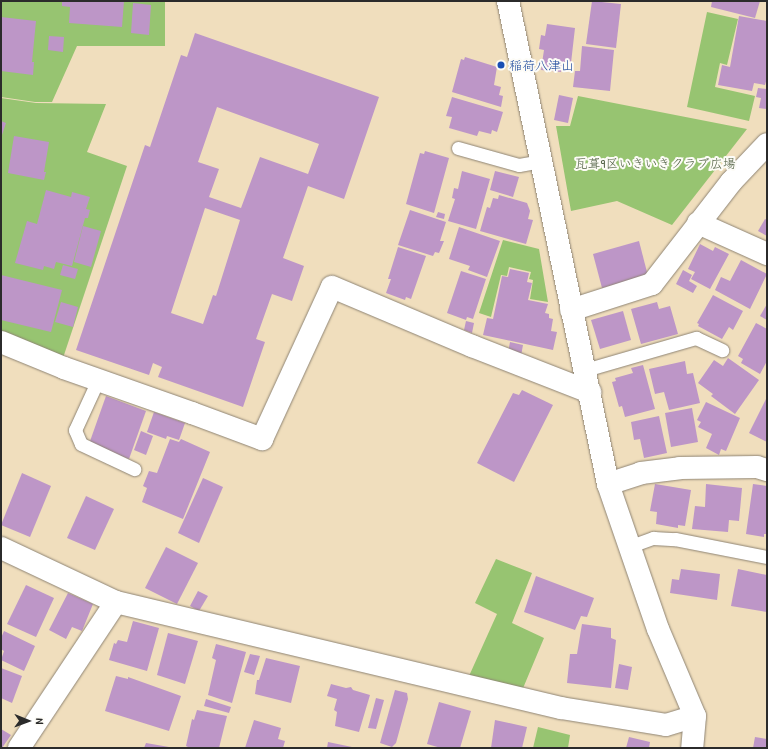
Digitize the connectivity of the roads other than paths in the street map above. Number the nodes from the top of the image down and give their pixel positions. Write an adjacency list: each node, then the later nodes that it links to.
1 (508, 1): 4 (street)
2 (767, 144): 5 (street)
3 (458, 148): 4 (lane)
4 (541, 161): 7 (street)
5 (698, 223): 6 (street); 7 (street)
6 (767, 254)
7 (572, 310): 10 (street)
8 (1, 342): 11 (street)
9 (722, 350): 10 (lane)
10 (585, 370): 12 (street)
11 (98, 380): 12 (street); 13 (lane)
12 (590, 392): 15 (street)
13 (134, 469)
14 (767, 470): 15 (street)
15 (608, 484): 16 (street)
16 (628, 547): 18 (lane); 20 (street)
17 (1, 548): 19 (street)
18 (767, 557)
19 (116, 602): 20 (street); 21 (street)
20 (695, 716): 22 (street)
21 (19, 748)
22 (692, 748)

